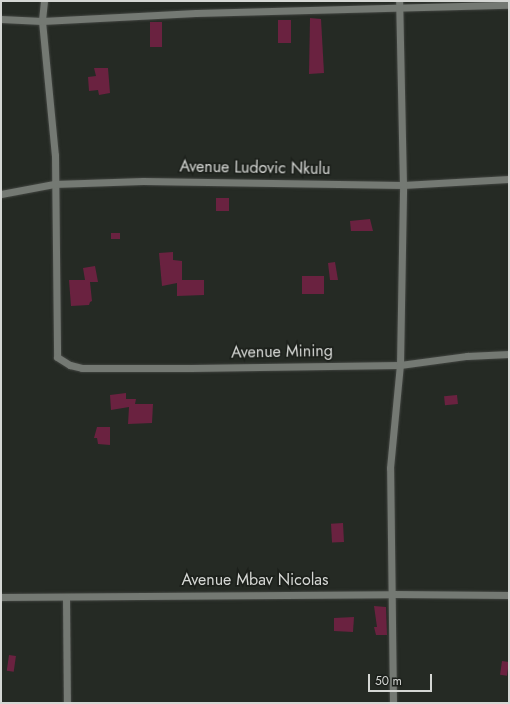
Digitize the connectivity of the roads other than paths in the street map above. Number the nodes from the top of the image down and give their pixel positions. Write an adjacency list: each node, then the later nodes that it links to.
1 (44, 1): 5 (street)
2 (399, 4): 3 (street); 5 (street); 8 (street)
3 (509, 5)
4 (1, 19): 5 (street)
5 (42, 21): 7 (street)
6 (509, 179): 8 (street, Avenue Ludovic Nkulu)
7 (54, 184): 8 (street, Avenue Ludovic Nkulu); 9 (street, Avenue Ludovic Nkulu); 11 (street, Avenue Mining)
8 (403, 185): 11 (street)
9 (1, 194)
10 (509, 354): 11 (street, Avenue Mining)
11 (400, 365): 12 (street)
12 (392, 594): 13 (street, Avenue Mbav Nicolas); 15 (street, Avenue Mbav Nicolas); 17 (street)
13 (509, 595)
14 (1, 596): 15 (street, Avenue Mbav Nicolas)
15 (66, 597): 16 (street)
16 (67, 703)
17 (393, 703)

